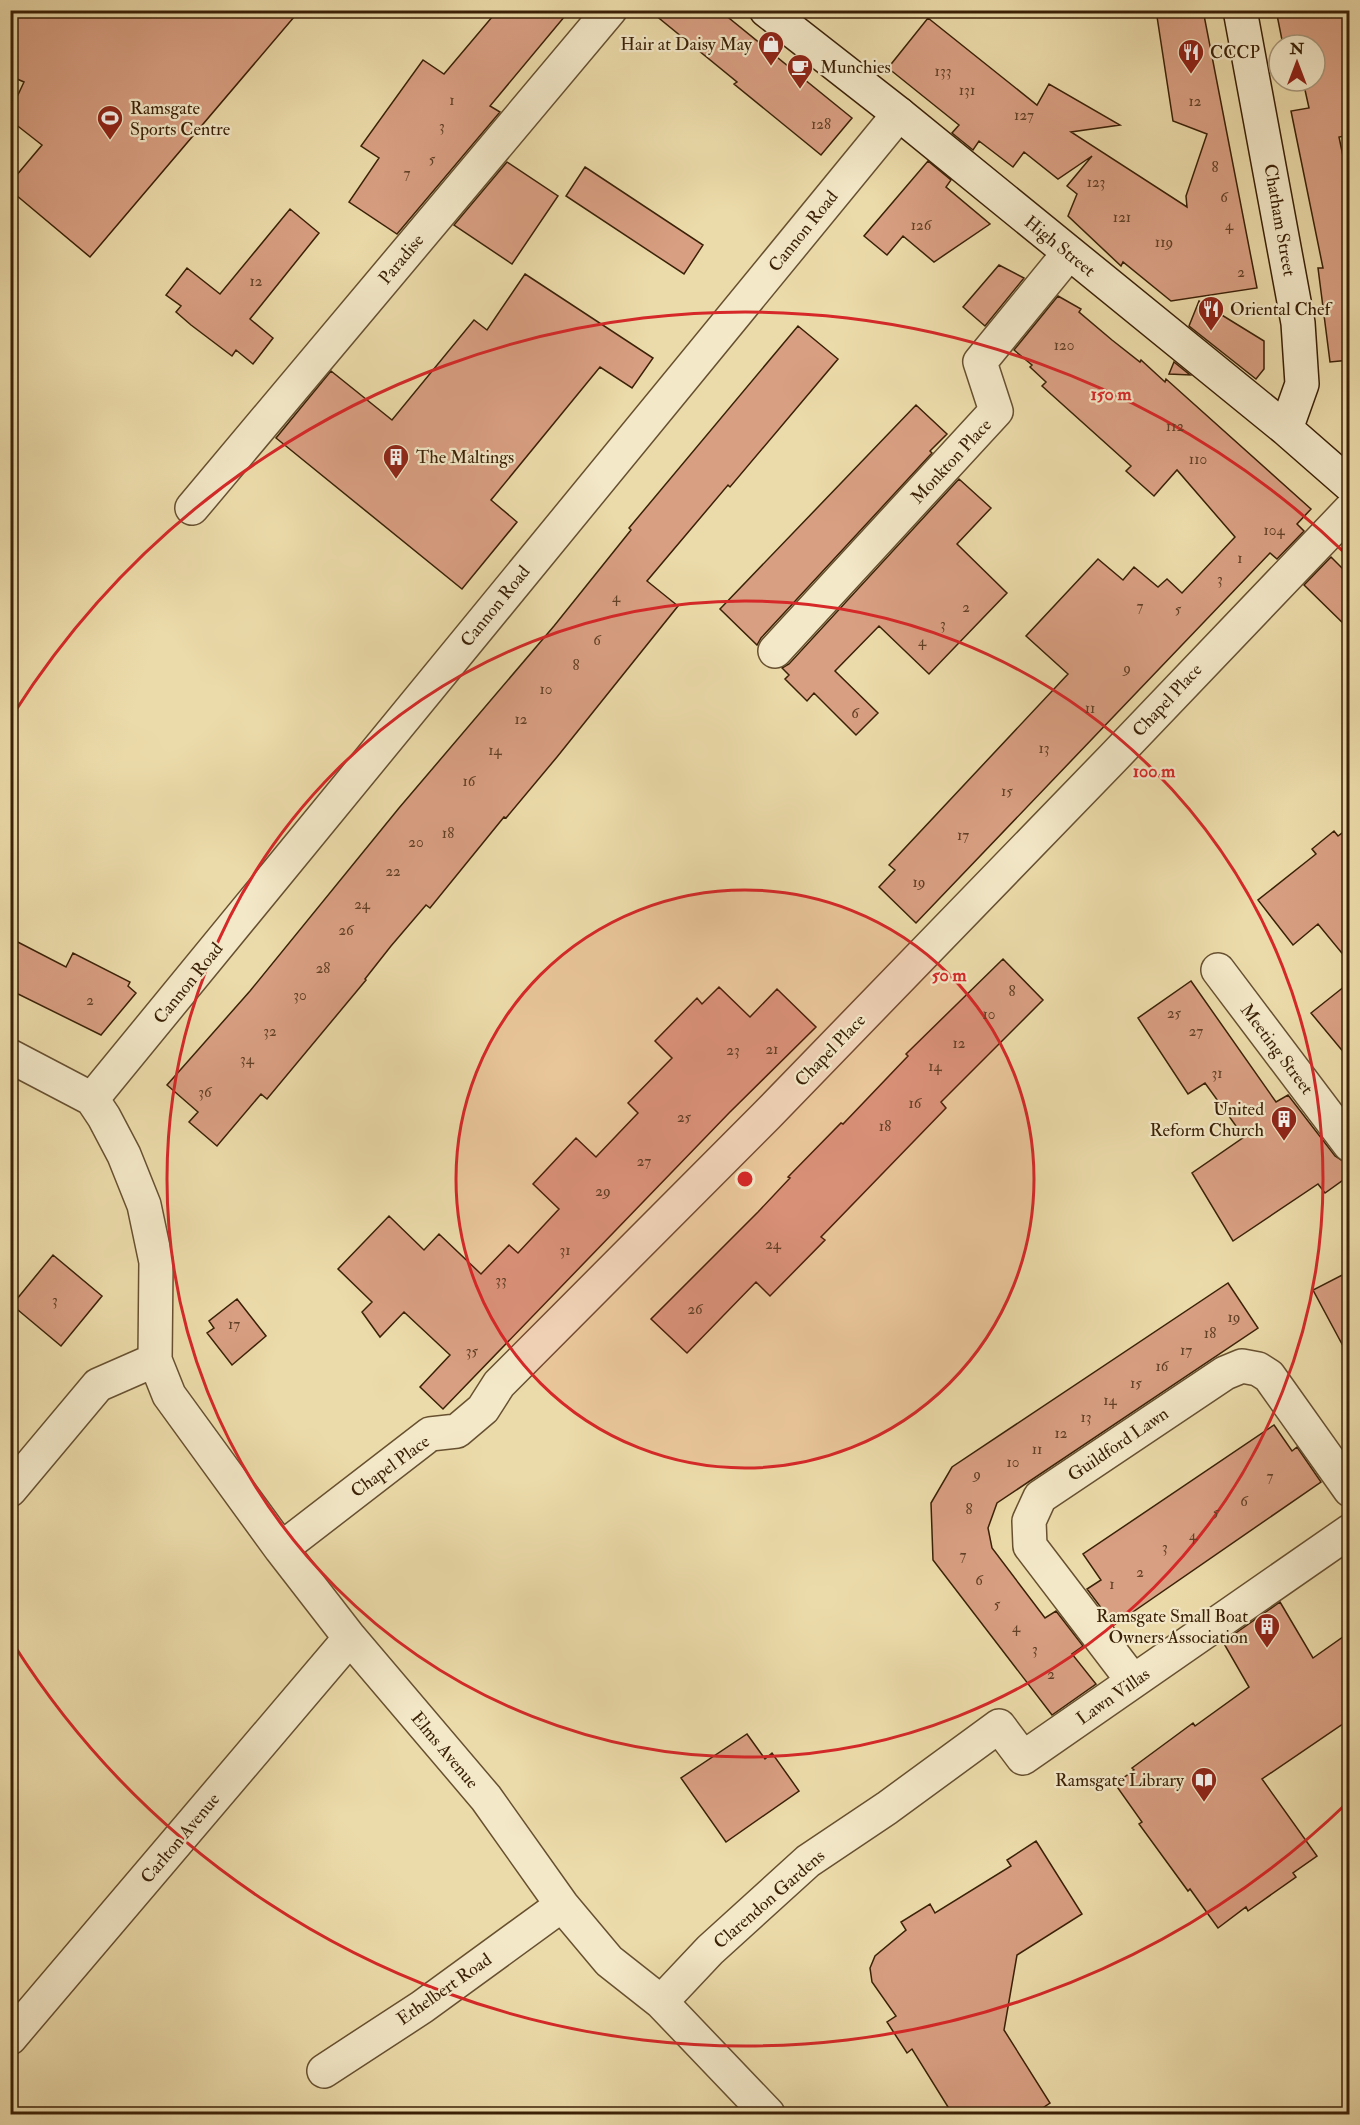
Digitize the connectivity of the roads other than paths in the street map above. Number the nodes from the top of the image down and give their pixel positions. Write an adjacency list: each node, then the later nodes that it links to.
1 (610, 10): 8 (street, Paradise)
2 (766, 10): 4 (street, High Street)
3 (1240, 10): 6 (street, Chatham Street)
4 (899, 114): 5 (street, High Street); 13 (street, Cannon Road)
5 (1069, 253): 6 (street, High Street); 10 (street, Monkton Place)
6 (1286, 429): 7 (street, High Street)
7 (1350, 485)
8 (192, 508)
9 (1350, 510): 19 (street, Chapel Place)
10 (775, 651)
11 (1218, 970): 14 (street, Meeting Street)
12 (10, 1056): 13 (street)
13 (92, 1099): 15 (street)
14 (1345, 1130)
15 (155, 1360): 16 (street); 19 (street, Elms Avenue)
16 (10, 1490)
17 (1350, 1490): 21 (street, Guildford Lawn)
18 (1350, 1531): 21 (street, Lawn Villas)
19 (281, 1549): 20 (street, Elms Avenue)
20 (350, 1638): 23 (street, Elms Avenue); 25 (street, Carlton Avenue)
21 (1133, 1681): 22 (street, Lawn Villas)
22 (887, 1808): 24 (street, Clarendon Gardens)
23 (562, 1905): 24 (street, Elms Avenue); 26 (street, Ethelbert Road)
24 (661, 2002): 27 (street, Elms Avenue)
25 (10, 2038)
26 (324, 2070)
27 (768, 2115)

